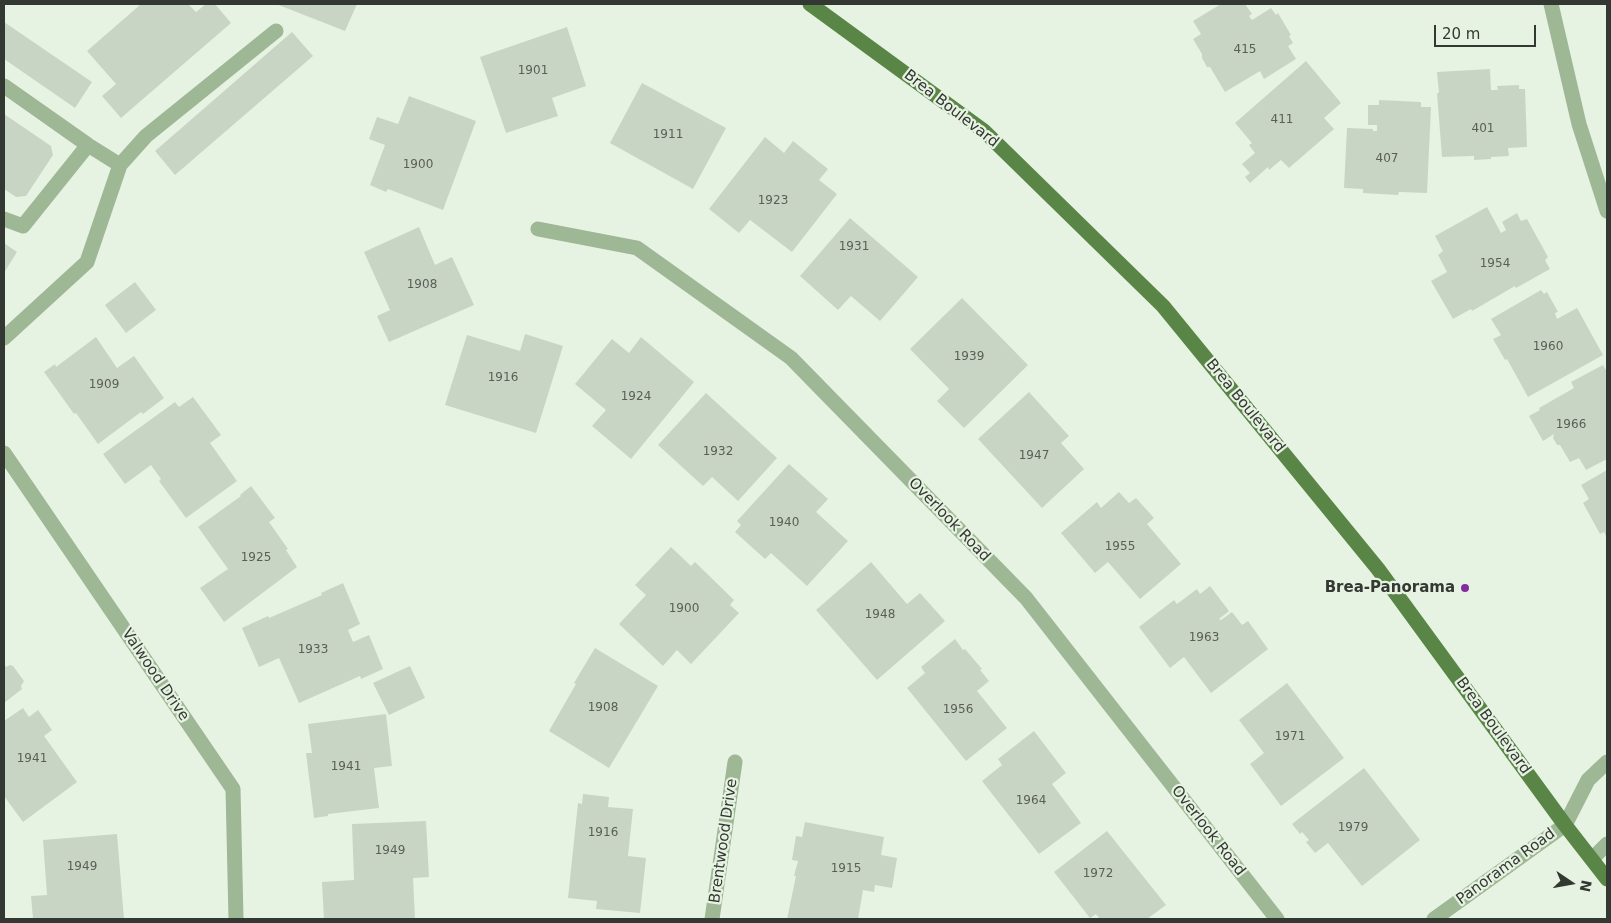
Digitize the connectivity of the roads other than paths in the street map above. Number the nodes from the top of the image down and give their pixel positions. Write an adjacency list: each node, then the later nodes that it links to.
1 (810, 4): 14 (main road, Brea Boulevard)
2 (1551, 4): 7 (street)
3 (276, 32): 6 (street)
4 (4, 86): 5 (street)
5 (88, 145): 6 (street); 8 (street)
6 (120, 165): 10 (street)
7 (1607, 211)
8 (4, 219)
9 (538, 230): 20 (street, Overlook Road)
10 (4, 338)
11 (4, 452): 18 (street, Valwood Drive)
12 (735, 762): 19 (street, Brentwood Drive)
13 (1607, 762): 14 (street, Panorama Road)
14 (1565, 824): 16 (main road, Brea Boulevard); 21 (street, Panorama Road)
15 (1607, 844): 16 (street)
16 (1592, 859): 17 (main road, Brea Boulevard)
17 (1607, 879)
18 (236, 919)
19 (712, 919)
20 (1277, 919)
21 (1434, 919)

